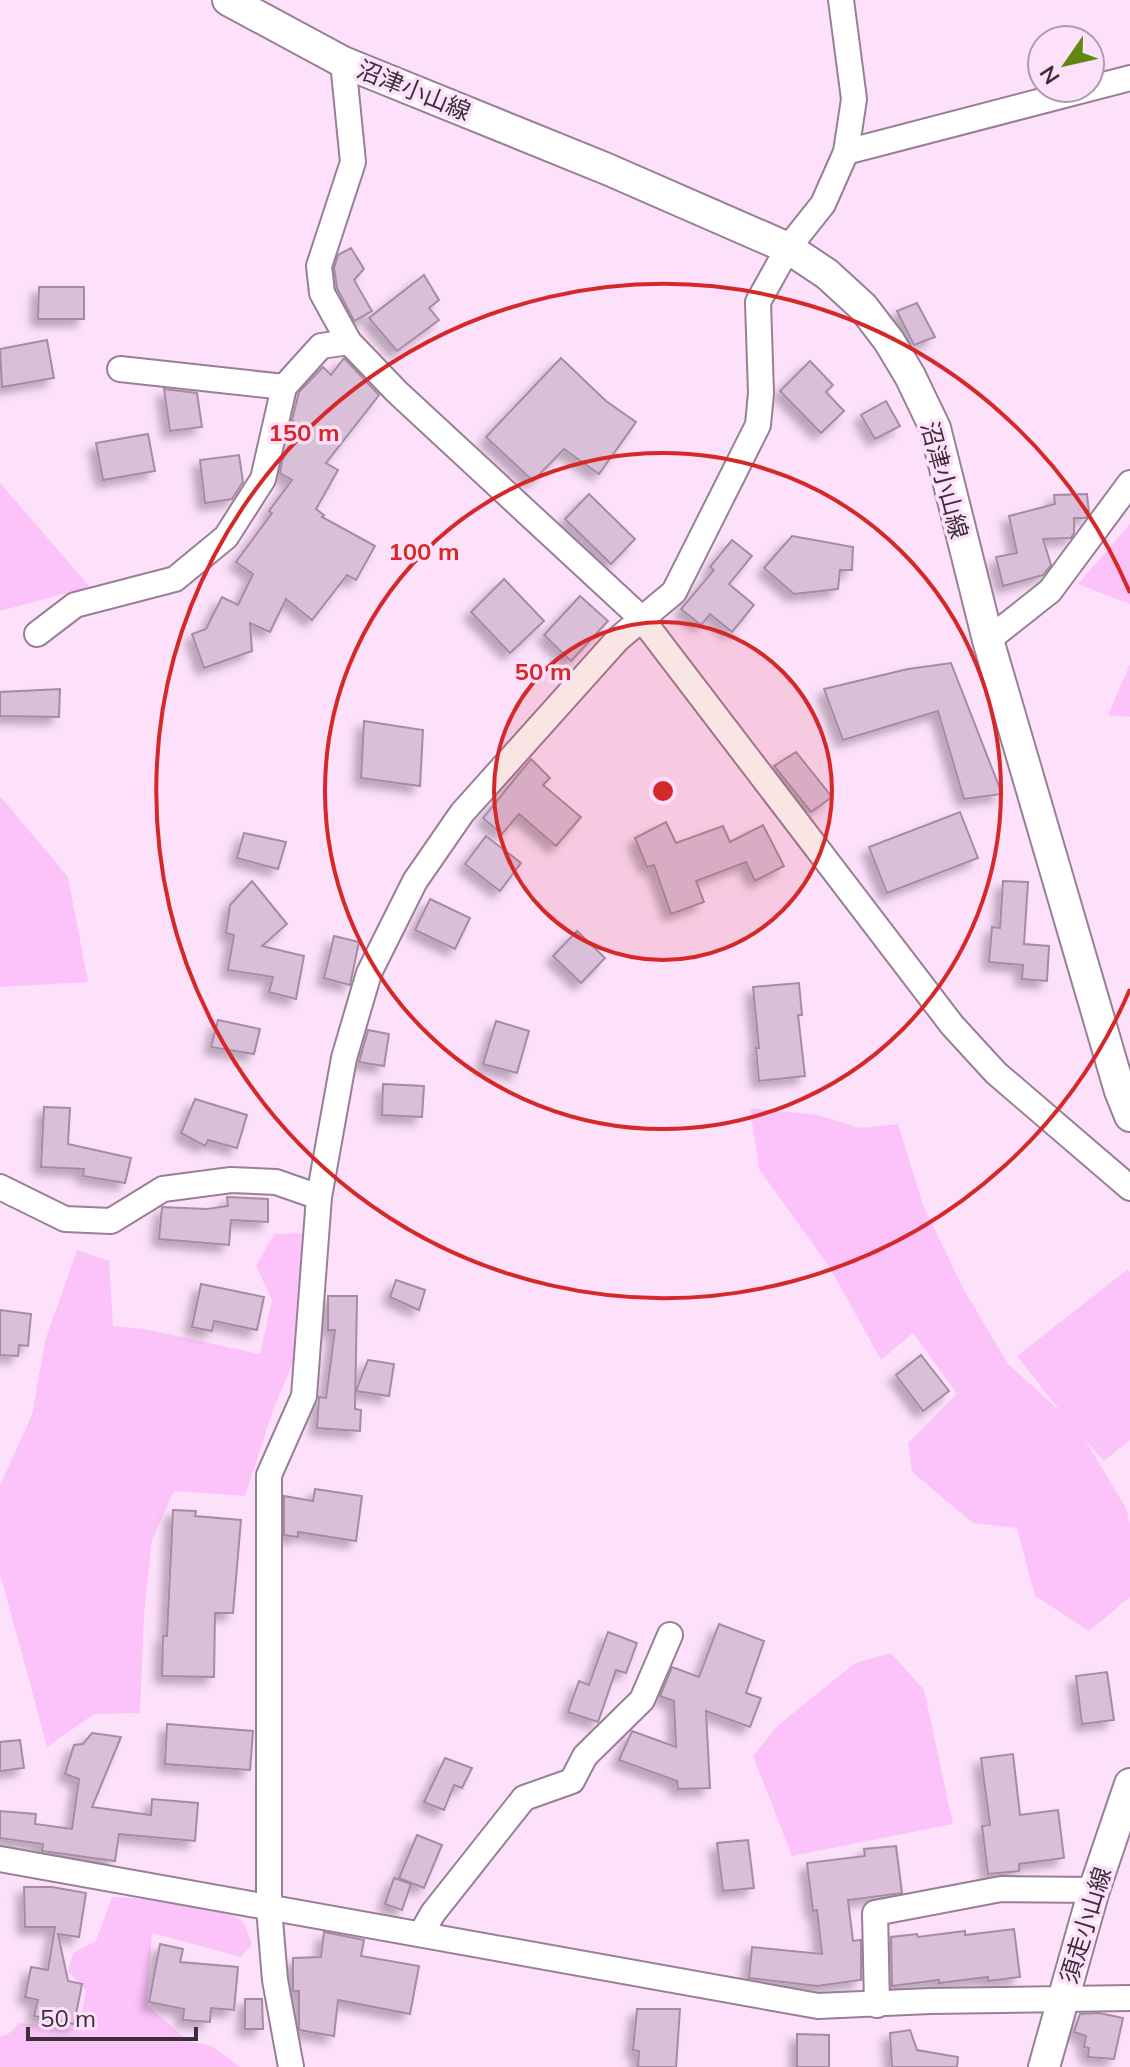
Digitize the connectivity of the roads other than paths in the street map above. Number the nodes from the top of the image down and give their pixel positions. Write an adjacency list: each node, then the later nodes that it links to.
1 (228, 0): 3 (main road, 沼津小山線)
2 (841, 0): 5 (street)
3 (343, 62): 6 (main road, 沼津小山線); 7 (street)
4 (1130, 78): 5 (street)
5 (846, 152): 6 (street)
6 (788, 248): 11 (street); 13 (main road, 沼津小山線)
7 (349, 342): 9 (street); 11 (street)
8 (120, 369): 9 (street)
9 (284, 387): 12 (street)
10 (1130, 483): 13 (street)
11 (641, 618): 16 (street); 17 (street)
12 (37, 634)
13 (988, 640): 14 (main road, 沼津小山線)
14 (1130, 1116)
15 (0, 1187): 17 (street)
16 (1130, 1188)
17 (319, 1197): 22 (street)
18 (670, 1635): 23 (street)
19 (1130, 1784): 21 (main road, 須走小山線)
20 (0, 1859): 22 (street)
21 (1094, 1890): 25 (main road, 須走小山線); 26 (street)
22 (269, 1908): 23 (street); 27 (street)
23 (421, 1934): 26 (street)
24 (1130, 1998): 25 (street)
25 (1062, 2000): 26 (street); 28 (main road, 須走小山線)
26 (877, 2005)
27 (291, 2067)
28 (1044, 2067)

